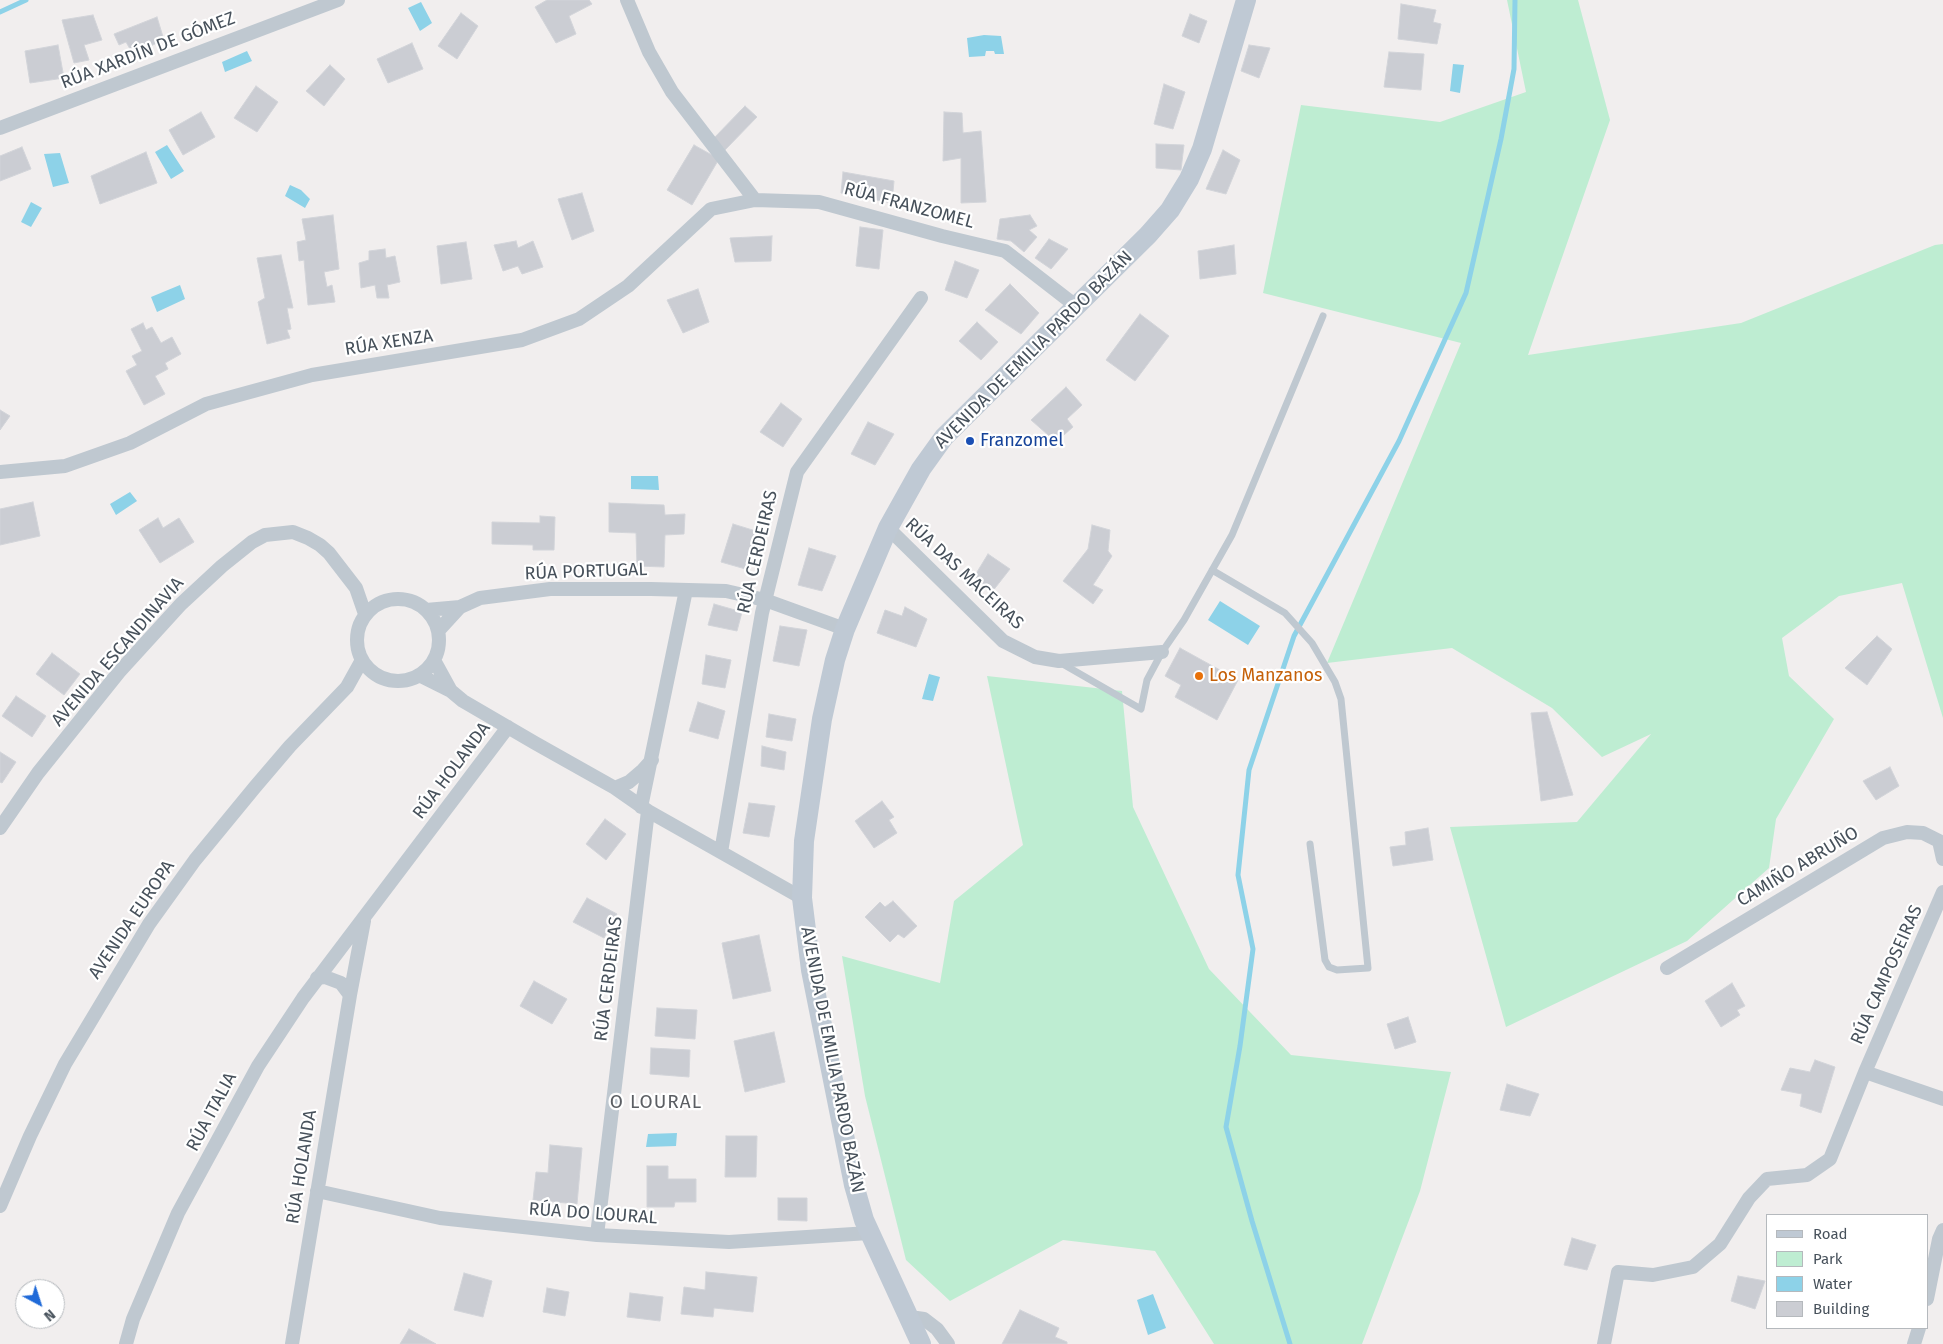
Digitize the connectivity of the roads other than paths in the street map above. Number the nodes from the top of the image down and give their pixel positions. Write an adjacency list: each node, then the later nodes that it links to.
1 (338, 0): 4 (street, RÚA XARDÍN DE GÓMEZ)
2 (627, 0): 5 (street)
3 (1246, 0): 7 (street, AVENIDA DE EMILIA PARDO BAZÁN)
4 (0, 128)
5 (755, 200): 7 (street, RÚA FRANZOMEL); 9 (street, RÚA XENZA)
6 (921, 298): 14 (street, RÚA CERDEIRAS)
7 (1076, 306): 10 (street, AVENIDA DE EMILIA PARDO BAZÁN)
8 (1323, 316): 11 (lane)
9 (0, 472)
10 (888, 528): 19 (street, AVENIDA DE EMILIA PARDO BAZÁN); 24 (street, RÚA DAS MACEIRAS)
11 (1212, 570): 21 (lane); 34 (lane)
12 (356, 588): 15 (street, AVENIDA ESCANDINAVIA); 18 (street, AVENIDA ESCANDINAVIA); 33 (street, AVENIDA ESCANDINAVIA)
13 (686, 590): 14 (street, RÚA PORTUGAL); 16 (street, RÚA PORTUGAL); 30 (street)
14 (765, 600): 19 (street, RÚA PORTUGAL); 35 (street, RÚA CERDEIRAS)
15 (380, 602): 17 (street); 18 (street)
16 (460, 607): 17 (street, RÚA PORTUGAL); 20 (street, RÚA PORTUGAL)
17 (426, 610): 20 (street)
18 (365, 614): 22 (street)
19 (845, 628): 38 (street, AVENIDA DE EMILIA PARDO BAZÁN)
20 (438, 631): 23 (street)
21 (1162, 652): 24 (street, RÚA DAS MACEIRAS); 24 (lane)
22 (362, 660): 25 (street); 27 (street, AVENIDA EUROPA)
23 (434, 660): 26 (street); 28 (street)
24 (1059, 661)
25 (376, 675): 26 (street); 27 (street, AVENIDA EUROPA)
26 (419, 675): 28 (street)
27 (347, 688): 46 (street, AVENIDA EUROPA)
28 (450, 691): 29 (street)
29 (508, 728): 31 (street); 39 (street, RÚA HOLANDA)
30 (652, 759): 31 (street); 32 (street)
31 (615, 788): 32 (street)
32 (645, 809): 35 (street); 49 (street, RÚA CERDEIRAS)
33 (0, 828)
34 (1310, 844)
35 (721, 852): 38 (street)
36 (1943, 859): 40 (street, CAMIÑO ABRUÑO)
37 (1943, 892): 43 (street, RÚA CAMPOSEIRAS)
38 (802, 898): 48 (street, AVENIDA DE EMILIA PARDO BAZÁN)
39 (365, 918): 41 (street, RÚA ITALIA); 42 (street, RÚA HOLANDA)
40 (1667, 968)
41 (317, 978): 42 (street); 53 (street, RÚA ITALIA)
42 (350, 995): 45 (street, RÚA HOLANDA)
43 (1865, 1072): 44 (street, RÚA CAMPOSEIRAS); 57 (street, RÚA CAMPOSEIRAS)
44 (1943, 1100)
45 (317, 1191): 49 (street, RÚA DO LOURAL); 54 (street, RÚA HOLANDA)
46 (0, 1206)
47 (1943, 1230): 50 (street)
48 (869, 1234): 49 (street, RÚA DO LOURAL); 51 (street, AVENIDA DE EMILIA PARDO BAZÁN)
49 (596, 1235)
50 (1928, 1294)
51 (909, 1319): 55 (street, AVENIDA DE EMILIA PARDO BAZÁN); 56 (street)
52 (1919, 1329): 58 (street)
53 (126, 1344)
54 (292, 1344)
55 (921, 1344)
56 (948, 1344)
57 (1604, 1344)
58 (1914, 1344)

